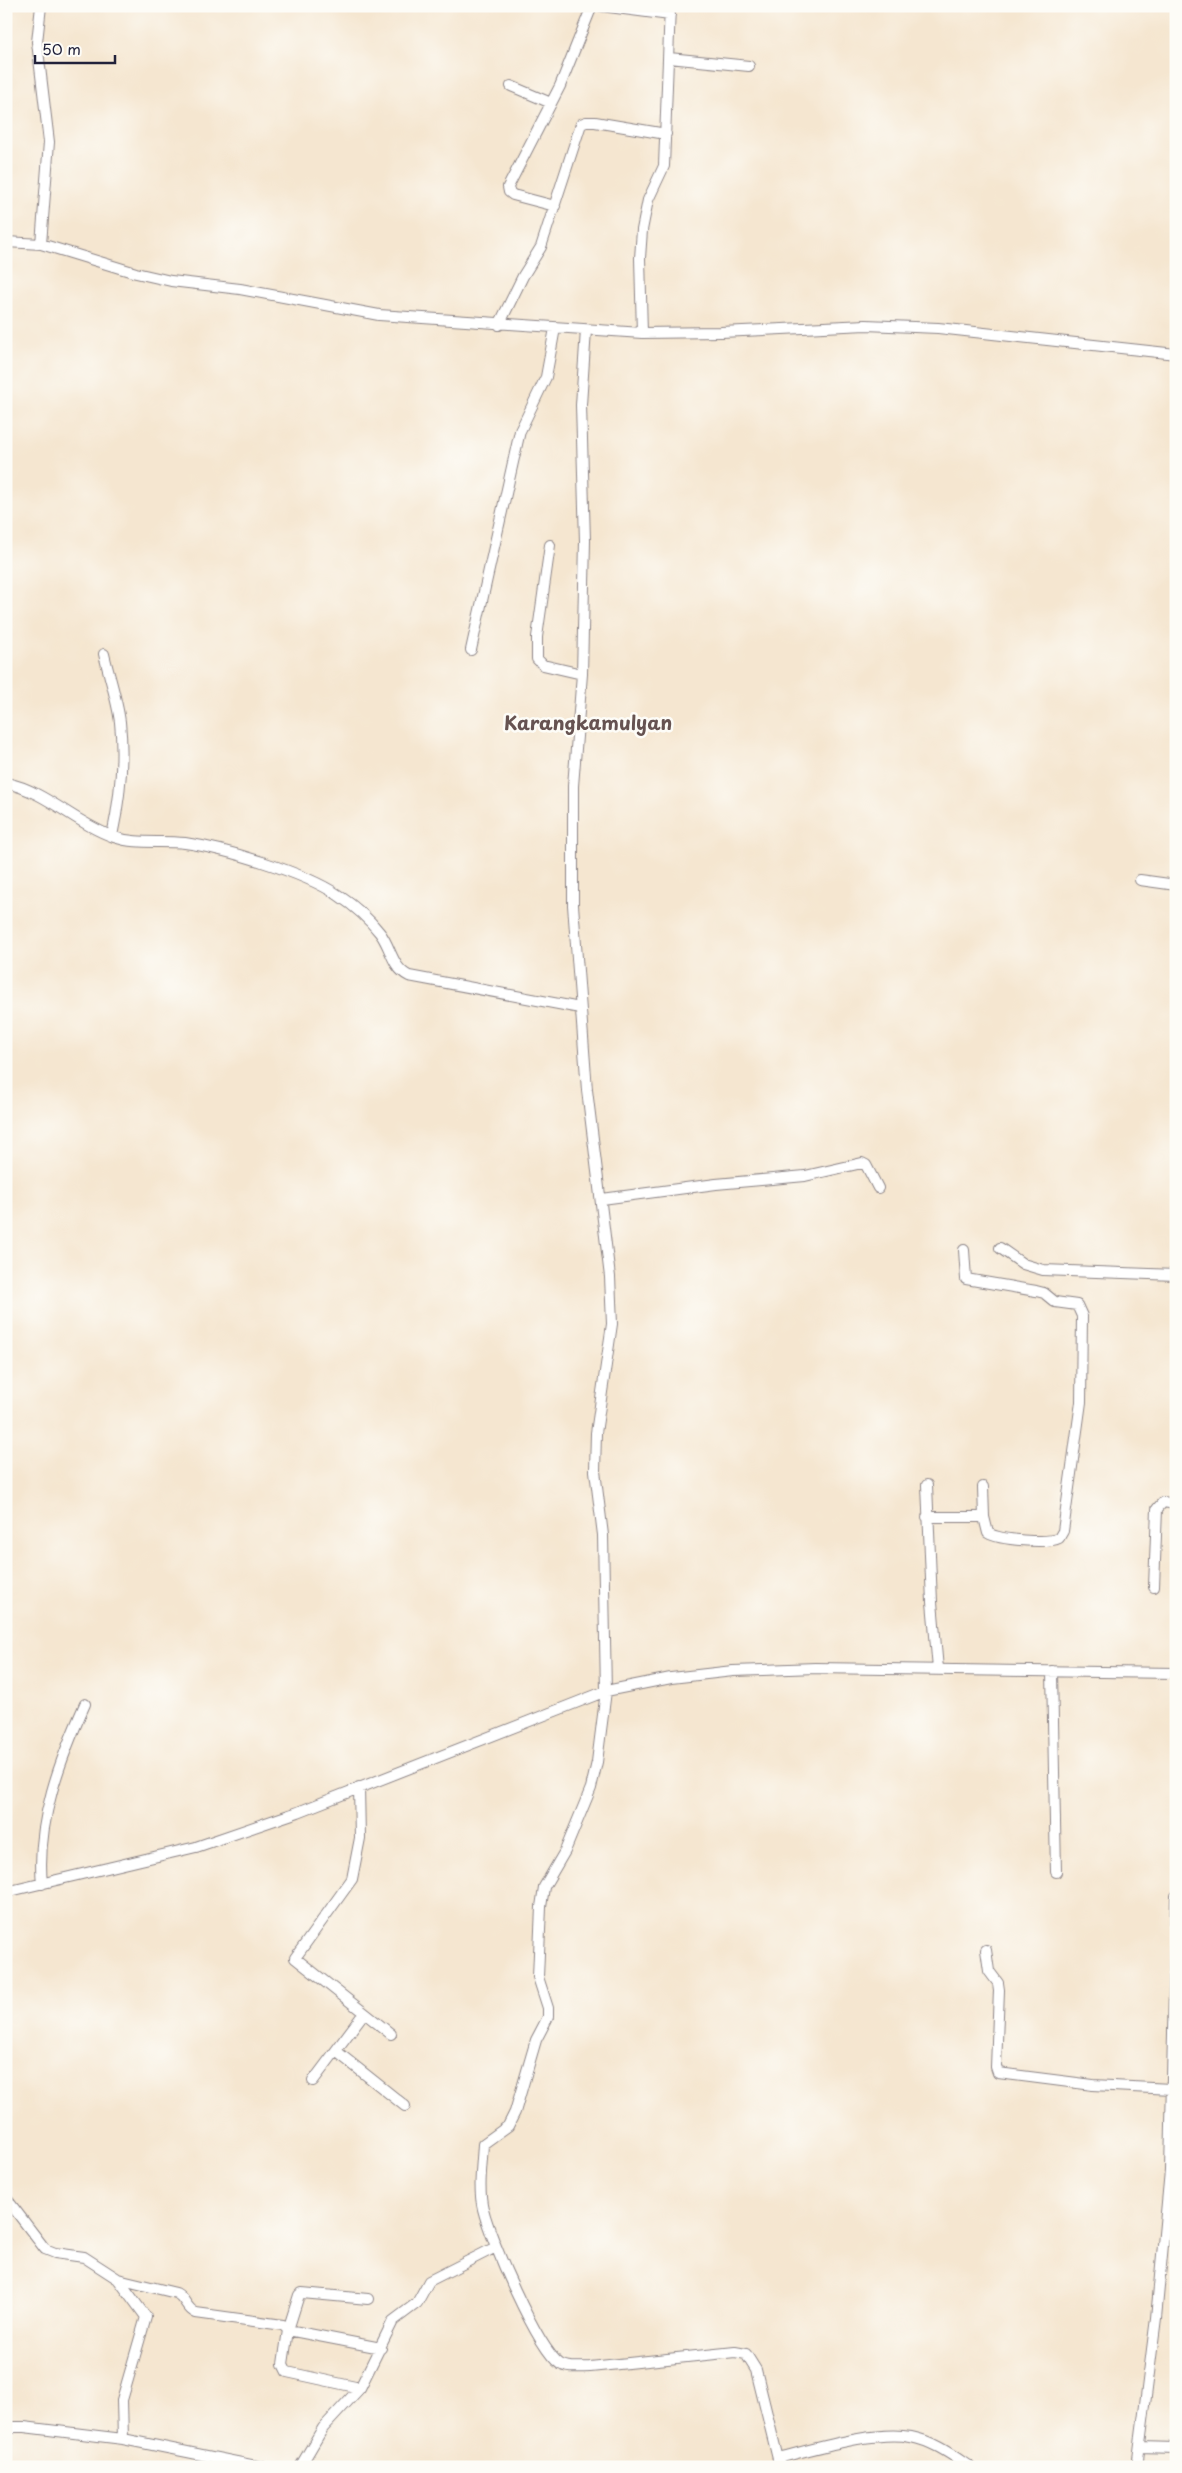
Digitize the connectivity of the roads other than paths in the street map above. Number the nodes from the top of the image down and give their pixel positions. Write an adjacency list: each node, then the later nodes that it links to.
1 (41, 6): 12 (street)
2 (592, 6): 8 (street)
3 (601, 6): 4 (street)
4 (670, 11): 5 (street)
5 (669, 58): 6 (street); 9 (street)
6 (749, 66)
7 (511, 86): 8 (street)
8 (551, 103): 10 (street)
9 (666, 134): 10 (street); 16 (street)
10 (555, 206): 13 (street)
11 (6, 242): 12 (street)
12 (41, 244): 13 (street)
13 (499, 325): 14 (street)
14 (555, 328): 15 (street); 19 (street)
15 (586, 330): 16 (street); 21 (street)
16 (642, 333): 17 (street)
17 (1176, 354)
18 (550, 545): 21 (street)
19 (471, 650)
20 (104, 654): 23 (street)
21 (582, 674): 26 (street)
22 (6, 783): 23 (street)
23 (112, 836): 26 (street)
24 (1140, 880): 25 (street)
25 (1176, 885)
26 (580, 1008): 28 (street)
27 (878, 1188): 28 (street)
28 (602, 1199): 41 (street)
29 (1000, 1248): 31 (street)
30 (964, 1250): 35 (street)
31 (1176, 1275)
32 (927, 1485): 36 (street)
33 (983, 1486): 35 (street)
34 (1176, 1504): 37 (street)
35 (984, 1516): 36 (street)
36 (927, 1517): 38 (street)
37 (1154, 1587)
38 (938, 1669): 39 (street); 41 (street)
39 (1052, 1671): 40 (street); 44 (street)
40 (1176, 1673)
41 (606, 1691): 43 (street); 57 (street)
42 (84, 1704): 45 (street)
43 (359, 1787): 45 (street); 50 (street)
44 (1056, 1872)
45 (42, 1884): 46 (street)
46 (6, 1892)
47 (1176, 1896): 49 (street)
48 (986, 1950): 54 (street)
49 (1174, 2003): 54 (street)
50 (364, 2013): 51 (street); 52 (street)
51 (391, 2034)
52 (336, 2051): 53 (street); 55 (street)
53 (313, 2081)
54 (1173, 2095): 65 (street)
55 (405, 2106)
56 (6, 2198): 58 (street)
57 (496, 2247): 61 (street); 67 (street)
58 (118, 2279): 60 (street); 64 (street)
59 (368, 2299): 60 (street)
60 (288, 2330): 61 (street); 62 (street)
61 (381, 2348): 62 (street)
62 (360, 2388): 69 (street)
63 (6, 2428): 64 (street)
64 (124, 2439): 68 (street)
65 (1140, 2447): 66 (street); 71 (street)
66 (1176, 2448)
67 (779, 2462): 70 (street)
68 (262, 2467)
69 (300, 2467)
70 (970, 2467)
71 (1137, 2467)

